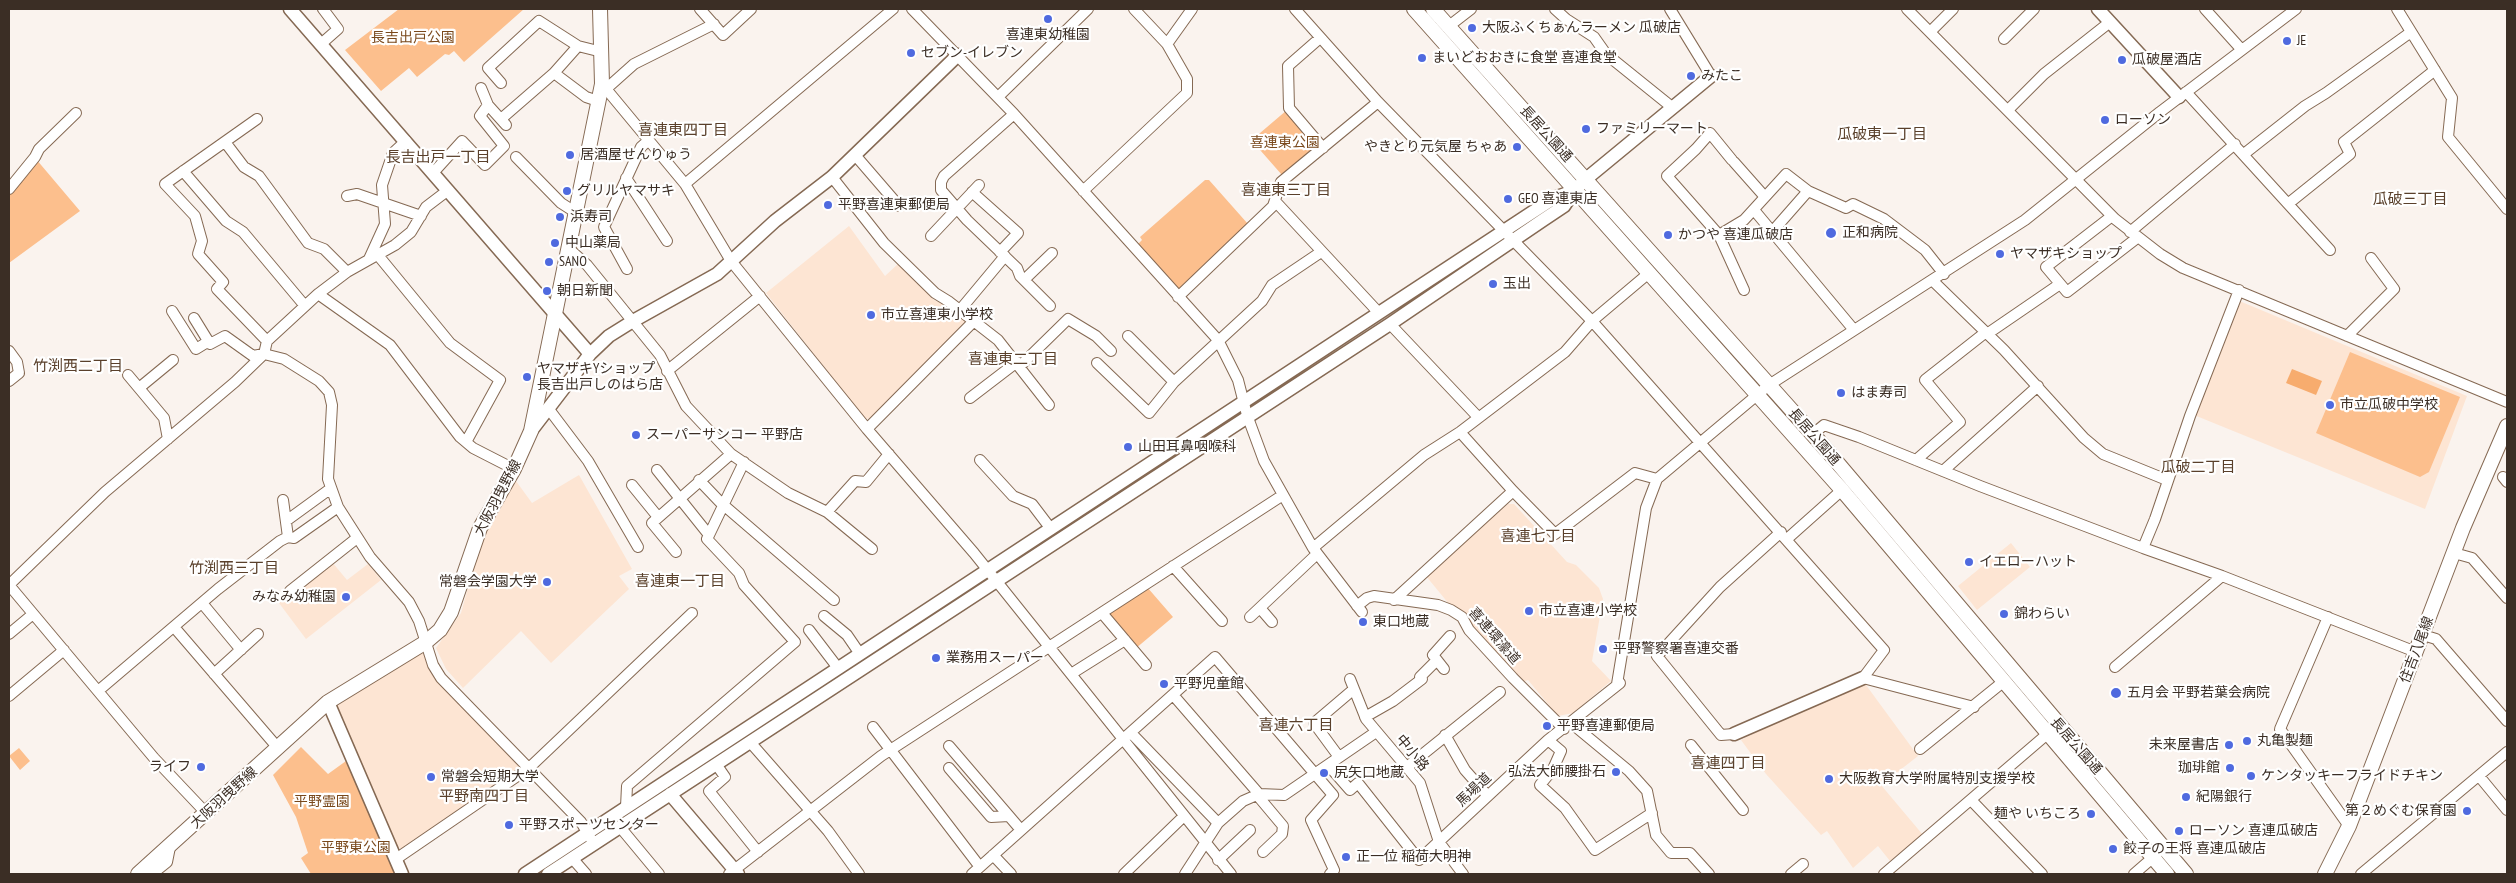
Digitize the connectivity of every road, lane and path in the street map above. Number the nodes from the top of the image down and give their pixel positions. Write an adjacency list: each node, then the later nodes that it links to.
1 (290, 9): 31 (street)
2 (323, 9): 31 (street)
3 (600, 9): 35 (main road, 大阪羽曳野線)
4 (700, 9): 25 (street)
5 (751, 9): 25 (street)
6 (893, 9): 67 (street)
7 (912, 9): 36 (street)
8 (1088, 9): 44 (street)
9 (1134, 9): 32 (street)
10 (1192, 9): 32 (street)
11 (1295, 9): 29 (street)
12 (1414, 9): 70 (main road, 長居公園通)
13 (1433, 9): 26 (main road, 長居公園通)
14 (1471, 9): 26 (street)
15 (1555, 9): 48 (street)
16 (1670, 9): 39 (street)
17 (1907, 9): 27 (street)
18 (1953, 9): 27 (street)
19 (2034, 9): 30 (street)
20 (2098, 9): 24 (street)
21 (2205, 9): 34 (street)
22 (2296, 9): 34 (street)
23 (2397, 9): 28 (street)
24 (2110, 22): 43 (street); 49 (street)
25 (714, 24): 41 (street)
26 (1449, 26): 65 (main road, 長居公園通)
27 (1930, 32): 49 (street)
28 (2411, 32): 37 (street); 58 (street)
29 (1320, 38): 46 (street); 57 (street)
30 (2004, 38)
31 (321, 44): 54 (street)
32 (1167, 44): 72 (street)
33 (578, 46): 35 (street); 38 (street); 40 (street)
34 (2241, 49): 43 (street)
35 (602, 52): 41 (main road, 大阪羽曳野線)
36 (958, 54): 44 (street); 59 (street)
37 (2435, 70): 77 (street); 80 (street)
38 (554, 73): 45 (street); 47 (street)
39 (1712, 76): 48 (street)
40 (501, 83)
41 (604, 86): 45 (main road, 大阪羽曳野線); 53 (street)
42 (481, 88): 47 (street)
43 (2182, 95): 56 (street); 66 (street)
44 (998, 97): 51 (street)
45 (598, 101): 82 (main road, 大阪羽曳野線)
46 (1378, 102): 57 (street); 85 (street)
47 (488, 105): 62 (street)
48 (1673, 108): 65 (street)
49 (2008, 110): 66 (street)
50 (76, 113): 68 (street)
51 (1014, 114): 72 (street); 79 (street)
52 (257, 119): 55 (street)
53 (649, 140): 64 (street); 67 (street)
54 (406, 141): 62 (street); 76 (street)
55 (225, 142): 61 (street); 101 (street)
56 (2235, 144): 58 (street); 88 (street)
57 (1323, 148): 75 (street)
58 (2244, 154): 77 (street)
59 (855, 155): 63 (street); 78 (street)
60 (516, 157): 82 (street)
61 (183, 171): 112 (street); 129 (street)
62 (433, 173): 69 (street)
63 (832, 177): 99 (street); 114 (street)
64 (626, 178): 91 (street); 100 (street)
65 (1586, 178): 70 (street); 141 (main road, 長居公園通)
66 (2077, 180): 84 (street); 103 (street)
67 (685, 184): 99 (street)
68 (9, 189)
69 (447, 191): 83 (street); 117 (street)
70 (1574, 191): 85 (street); 90 (street); 102 (main road, 長居公園通)
71 (1808, 191): 74 (street); 86 (street); 103 (street)
72 (1083, 192): 111 (street)
73 (347, 196): 76 (street)
74 (1765, 197): 81 (street); 87 (street)
75 (1275, 201): 94 (street); 111 (street)
76 (383, 203): 83 (street); 97 (street)
77 (2289, 203): 93 (street)
78 (898, 206)
79 (957, 209): 89 (street); 96 (street); 96 (street)
80 (2507, 209)
81 (1754, 210): 86 (street); 87 (street)
82 (576, 212): 92 (main road, 大阪羽曳野線)
83 (421, 216): 97 (street)
84 (2112, 216): 88 (street); 106 (street)
85 (1504, 231): 90 (street); 116 (street)
86 (1772, 232): 123 (street)
87 (1719, 235): 107 (street)
88 (2133, 235): 106 (street); 108 (street)
89 (931, 236)
90 (1514, 240): 120 (street); 122 (street)
91 (667, 241)
92 (568, 248): 117 (main road, 大阪羽曳野線); 119 (street)
93 (2330, 250)
94 (1321, 252): 116 (street); 127 (street)
95 (1052, 253): 104 (street)
96 (1002, 254): 104 (street); 114 (street)
97 (373, 256): 101 (street); 157 (street)
98 (2371, 258): 126 (street)
99 (731, 260): 110 (street); 119 (street)
100 (627, 269)
101 (346, 272): 109 (street)
102 (1649, 273): 120 (street); 144 (main road, 長居公園通)
103 (1944, 274): 105 (street)
104 (1024, 280): 113 (street)
105 (1932, 280): 123 (street); 124 (street)
106 (2060, 284): 124 (street)
107 (1744, 290)
108 (2239, 290): 126 (street); 169 (street)
109 (318, 294): 112 (street); 157 (street)
110 (760, 296): 137 (street); 152 (street)
111 (1178, 297): 127 (street)
112 (305, 306): 129 (street)
113 (1050, 306)
114 (960, 310): 121 (street)
115 (172, 311): 128 (street)
116 (1379, 313): 149 (street)
117 (554, 315): 133 (street); 153 (main road, 大阪羽曳野線)
118 (194, 318): 128 (street)
119 (632, 320): 133 (street); 137 (street)
120 (1592, 321): 150 (street); 158 (street)
121 (974, 322): 136 (street); 152 (street)
122 (1390, 324): 149 (street); 150 (street)
123 (1854, 330): 141 (street)
124 (1987, 333): 142 (street); 162 (street)
125 (1128, 336): 140 (street)
126 (2347, 336): 146 (street)
127 (1218, 340): 140 (street); 149 (street)
128 (208, 341): 132 (street)
129 (267, 341): 132 (street)
130 (9, 351): 139 (street)
131 (1111, 351): 136 (street)
132 (264, 354): 156 (street); 171 (street)
133 (590, 354): 148 (street)
134 (173, 360): 143 (street)
135 (1097, 363): 140 (street)
136 (1018, 364): 145 (street); 147 (street)
137 (667, 371): 159 (street)
138 (128, 374): 143 (street)
139 (9, 381)
140 (1174, 382)
141 (1769, 385): 144 (street); 155 (main road, 長居公園通)
142 (2038, 386): 166 (street); 169 (street)
143 (139, 388): 156 (street)
144 (1757, 394): 158 (street); 172 (main road, 長居公園通)
145 (970, 398)
146 (2507, 402)
147 (1049, 405)
148 (548, 408): 153 (street); 187 (street)
149 (1246, 409): 174 (street); 182 (street); 194 (street)
150 (1478, 417): 154 (street)
151 (2507, 426): 192 (main road, 住吉八尾線)
152 (867, 429): 160 (street)
153 (531, 431): 164 (main road, 大阪羽曳野線)
154 (1460, 432): 173 (street); 190 (street)
155 (1813, 434): 162 (street); 244 (main road, 長居公園通)
156 (168, 439): 196 (street)
157 (466, 442): 164 (street)
158 (1702, 442): 167 (street); 183 (street)
159 (732, 454): 163 (street); 168 (street)
160 (889, 454): 179 (street); 194 (street)
161 (980, 460): 182 (street)
162 (1916, 460): 166 (street)
163 (744, 462): 177 (street); 179 (street)
164 (514, 469): 218 (main road, 大阪羽曳野線)
165 (657, 470): 175 (street)
166 (1942, 471): 188 (street)
167 (1657, 479): 173 (street); 242 (street, 馬場道)
168 (699, 480): 175 (street); 177 (street)
169 (2167, 480): 188 (street)
170 (632, 485): 180 (street)
171 (330, 489): 178 (street); 181 (street)
172 (1842, 490): 183 (street); 231 (main road, 長居公園通)
173 (1513, 491): 200 (street)
174 (1283, 495): 190 (street); 193 (street)
175 (680, 498): 180 (street); 184 (street)
176 (282, 500): 181 (street)
177 (725, 505): 184 (street); 199 (street)
178 (338, 507): 185 (street); 186 (street)
179 (827, 512): 189 (street)
180 (658, 517): 191 (street)
181 (286, 521): 185 (street)
182 (1051, 529): 194 (street)
183 (1784, 535): 229 (street); 247 (street)
184 (709, 536): 270 (street)
185 (288, 538): 201 (street)
186 (357, 538): 197 (street); 218 (street)
187 (638, 547)
188 (2143, 548): 195 (street)
189 (872, 549)
190 (1315, 551): 200 (street, 喜連環濠道); 202 (street)
191 (676, 552)
192 (2454, 553): 198 (street); 215 (main road, 住吉八尾線)
193 (1173, 566): 204 (street); 209 (street)
194 (991, 575): 219 (street); 223 (street); 245 (street)
195 (2222, 576): 208 (street); 225 (street)
196 (9, 585): 205 (street)
197 (290, 591)
198 (2507, 598)
199 (834, 600)
200 (1394, 600): 242 (street, 喜連環濠道)
201 (202, 603): 211 (street); 221 (street)
202 (1260, 608): 207 (street); 210 (street)
203 (692, 613): 262 (street)
204 (1102, 613): 217 (street); 219 (street)
205 (33, 614): 213 (street); 220 (street)
206 (824, 616): 223 (street)
207 (1250, 617)
208 (2328, 617): 222 (street); 279 (street)
209 (1222, 622)
210 (1272, 622)
211 (174, 627): 227 (street); 233 (street)
212 (809, 630): 226 (street)
213 (9, 634)
214 (258, 634): 221 (street)
215 (2423, 635): 222 (main road, 住吉八尾線); 241 (street)
216 (1450, 636): 239 (street)
217 (1125, 640): 224 (street); 228 (street)
218 (426, 642): 237 (main road, 大阪羽曳野線); 262 (street)
219 (1049, 647): 228 (street); 256 (street)
220 (64, 650): 233 (street); 235 (street)
221 (241, 650): 227 (street)
222 (2416, 652): 279 (main road, 住吉八尾線)
223 (860, 654): 226 (street)
224 (1146, 665)
225 (2115, 667)
226 (838, 668): 240 (street)
227 (214, 674): 254 (street)
228 (1071, 674): 249 (street)
229 (1863, 678): 238 (street); 247 (street)
230 (1350, 679): 232 (street, 中小路)
231 (2003, 682): 238 (street); 244 (main road, 長居公園通)
232 (1354, 689): 239 (street, 中小路); 258 (street)
233 (98, 691): 275 (street)
234 (1500, 692): 248 (street)
235 (9, 696)
236 (1174, 696): 249 (street); 264 (street); 267 (street)
237 (328, 702): 254 (main road, 大阪羽曳野線); 291 (street)
238 (1974, 706): 255 (street)
239 (1366, 717): 246 (street, 中小路)
240 (760, 719): 245 (street); 270 (street)
241 (2507, 721)
242 (1568, 726): 250 (street, 馬場道); 274 (street, 喜連環濠道)
243 (873, 727): 256 (street)
244 (2053, 730): 269 (street); 287 (main road, 長居公園通); 293 (main road, 長居公園通)
245 (765, 732): 251 (street)
246 (1376, 732): 258 (street); 261 (street, 中小路)
247 (1734, 734)
248 (1445, 735): 261 (street); 268 (street)
249 (1128, 738): 277 (street); 278 (street); 281 (street)
250 (1548, 740): 268 (street, 馬場道); 274 (street)
251 (750, 742): 259 (street); 273 (street)
252 (1691, 745): 271 (street)
253 (950, 746): 276 (street)
254 (278, 748): 275 (main road, 大阪羽曳野線)
255 (1920, 749)
256 (890, 751): 273 (street); 296 (street)
257 (2507, 752): 265 (street)
258 (1339, 758): 260 (street)
259 (716, 764): 266 (street); 288 (street)
260 (1329, 766): 264 (street); 284 (street, 馬場道)
261 (1407, 767): 284 (street, 中小路)
262 (530, 768): 283 (street); 291 (street)
263 (949, 768): 276 (street)
264 (1317, 774): 267 (street); 311 (street)
265 (2479, 776): 272 (street); 321 (street)
266 (670, 794): 280 (street); 297 (street)
267 (1258, 794): 278 (street); 289 (street)
268 (1488, 796): 284 (street, 馬場道)
269 (1971, 800): 315 (street); 316 (street)
270 (626, 807): 283 (street)
271 (1743, 810)
272 (2507, 810)
273 (810, 811): 288 (street); 306 (street)
274 (1652, 813): 313 (street, 喜連環濠道)
275 (207, 814): 286 (main road, 大阪羽曳野線)
276 (1009, 816): 281 (street)
277 (1184, 816): 285 (street); 309 (street)
278 (1218, 822): 285 (street)
279 (2349, 826): 320 (main road, 住吉八尾線)
280 (620, 827): 283 (street); 305 (street)
281 (1021, 830): 290 (street)
282 (1250, 830): 294 (street)
283 (591, 838): 292 (street); 302 (street)
284 (1439, 842): 312 (street, 中小路)
285 (1205, 844): 294 (street); 310 (street)
286 (170, 847): 299 (main road, 大阪羽曳野線); 300 (street)
287 (2163, 848): 293 (street); 319 (main road, 長居公園通)
288 (758, 852): 297 (street)
289 (1263, 852)
290 (993, 855): 296 (street); 308 (street)
291 (396, 858): 301 (street)
292 (572, 858): 303 (street); 304 (street)
293 (2152, 858): 317 (street); 318 (main road, 長居公園通)
294 (1218, 860): 298 (street)
295 (1802, 864): 314 (street)
296 (980, 867): 307 (street)
297 (734, 873)
298 (1227, 873)
299 (138, 874)
300 (152, 874)
301 (402, 874)
302 (525, 874)
303 (548, 874)
304 (586, 874)
305 (659, 874)
306 (859, 874)
307 (972, 874)
308 (1010, 874)
309 (1124, 874)
310 (1185, 874)
311 (1330, 874)
312 (1463, 874)
313 (1709, 874)
314 (1791, 874)
315 (1884, 874)
316 (2042, 874)
317 (2134, 874)
318 (2167, 874)
319 (2186, 874)
320 (2325, 874)
321 (2361, 874)

